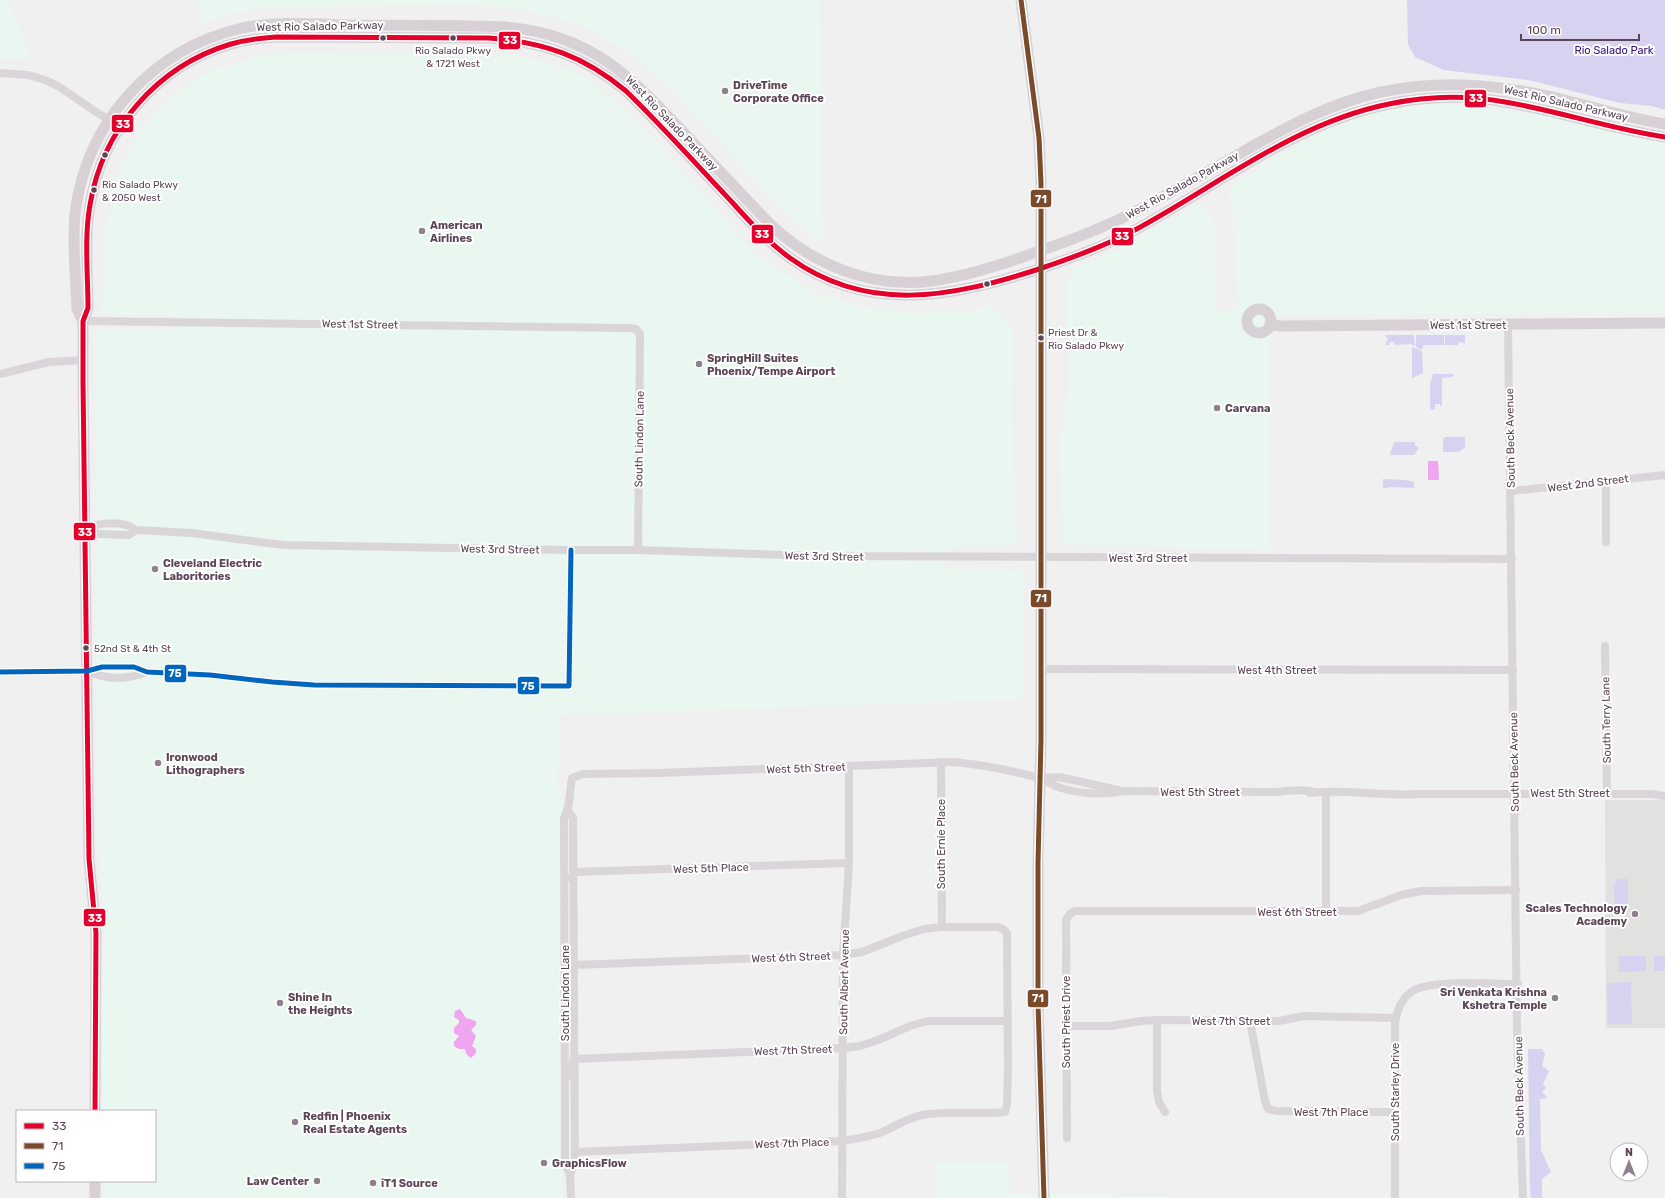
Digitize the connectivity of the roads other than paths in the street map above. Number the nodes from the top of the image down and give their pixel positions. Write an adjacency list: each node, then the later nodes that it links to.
1 (1021, 0): 13 (main road)
2 (611, 63): 4 (main road); 6 (main road, West Rio Salado Parkway); 10 (main road, West Rio Salado Parkway)
3 (0, 73): 6 (street)
4 (603, 73): 5 (main road, West Rio Salado Parkway); 9 (main road, West Rio Salado Parkway)
5 (644, 109): 10 (main road); 14 (main road, West Rio Salado Parkway)
6 (110, 119): 9 (street); 17 (main road, West Rio Salado Parkway)
7 (1644, 120): 8 (main road, West Rio Salado Parkway); 11 (main road); 13 (main road, West Rio Salado Parkway)
8 (1665, 124)
9 (121, 126): 17 (main road, West Rio Salado Parkway)
10 (685, 134): 16 (main road, West Rio Salado Parkway)
11 (1641, 134): 12 (main road, West Rio Salado Parkway); 15 (main road, West Rio Salado Parkway)
12 (1665, 137)
13 (1042, 251): 15 (main road); 16 (main road, West Rio Salado Parkway)
14 (790, 258): 15 (main road, West Rio Salado Parkway); 16 (main road)
15 (1041, 268): 31 (main road)
16 (860, 276)
17 (83, 321): 21 (street, West 1st Street); 22 (main road)
18 (1665, 324): 20 (main road, West 1st Street)
19 (1270, 325): 20 (main road, West 1st Street)
20 (1508, 325): 26 (street, South Beck Avenue)
21 (636, 329): 30 (street, South Lindon Lane)
22 (83, 360): 23 (street); 27 (main road)
23 (0, 374)
24 (1665, 475): 25 (street, West 2nd Street)
25 (1606, 481): 26 (street, West 2nd Street); 28 (street)
26 (1511, 491): 32 (street, South Beck Avenue)
27 (84, 528): 29 (street, West 3rd Street); 36 (main road)
28 (1606, 542)
29 (571, 550): 30 (street, West 3rd Street); 36 (street)
30 (638, 550): 31 (street, West 3rd Street)
31 (1041, 558): 32 (street, West 3rd Street); 34 (main road)
32 (1512, 559): 35 (street, South Beck Avenue)
33 (1605, 646): 45 (street, South Terry Lane)
34 (1040, 669): 35 (street, West 4th Street); 41 (main road)
35 (1513, 670): 44 (street, South Beck Avenue)
36 (87, 671): 37 (street); 69 (main road)
37 (0, 672)
38 (941, 762): 39 (street, West 5th Street); 41 (street, West 5th Street); 55 (street, South Ernie Place)
39 (849, 767): 40 (street, West 5th Street); 49 (street, South Albert Avenue)
40 (572, 778): 48 (street, South Lindon Lane)
41 (1040, 778): 43 (street, West 5th Street); 80 (main road)
42 (1665, 791): 46 (street, West 5th Street)
43 (1326, 792): 44 (street, West 5th Street); 54 (street)
44 (1515, 793): 45 (street, West 5th Street); 51 (street, South Beck Avenue)
45 (1607, 793): 46 (street, West 5th Street)
46 (1652, 794): 47 (street, West 5th Street)
47 (1665, 796)
48 (568, 811): 50 (street, South Lindon Lane); 52 (street, South Lindon Lane)
49 (849, 863): 50 (street, West 5th Place); 56 (street, South Albert Avenue)
50 (574, 872): 52 (street); 57 (street, South Lindon Lane)
51 (1516, 890): 54 (street, West 6th Street); 58 (street, South Beck Avenue)
52 (564, 901): 59 (street, South Lindon Lane)
53 (1075, 911): 54 (street, West 6th Street); 64 (street, South Priest Drive)
54 (1326, 912)
55 (942, 927): 56 (street, West 6th Street); 61 (street, West 6th Street)
56 (843, 955): 57 (street, West 6th Street); 65 (street, South Albert Avenue)
57 (574, 965): 59 (street); 66 (street, South Lindon Lane)
58 (1518, 984): 60 (street, South Starley Drive); 82 (street, South Beck Avenue)
59 (565, 991): 67 (street, South Lindon Lane)
60 (1396, 1018): 63 (street, West 7th Street); 71 (street, South Starley Drive)
61 (1007, 1020): 65 (street, West 7th Street); 73 (street, West 7th Place)
62 (1158, 1020): 63 (street, West 7th Street); 64 (street, West 7th Street); 70 (street)
63 (1250, 1021): 71 (street, West 7th Place)
64 (1066, 1026): 72 (street, South Priest Drive)
65 (843, 1048): 66 (street, West 7th Street); 73 (street, South Albert Avenue)
66 (574, 1059): 67 (street); 74 (street, South Lindon Lane)
67 (565, 1083): 68 (street, South Lindon Lane)
68 (565, 1107): 74 (street); 75 (street, South Lindon Lane)
69 (95, 1110)
70 (1165, 1112)
71 (1394, 1112): 81 (street, South Starley Drive)
72 (1067, 1138)
73 (841, 1141): 74 (street, West 7th Place); 79 (street, South Albert Avenue)
74 (575, 1152): 75 (street, South Lindon Lane)
75 (570, 1174): 78 (street, South Lindon Lane)
76 (95, 1182): 77 (main road)
77 (95, 1198)
78 (571, 1198)
79 (842, 1198)
80 (1044, 1198)
81 (1395, 1198)
82 (1523, 1198)

